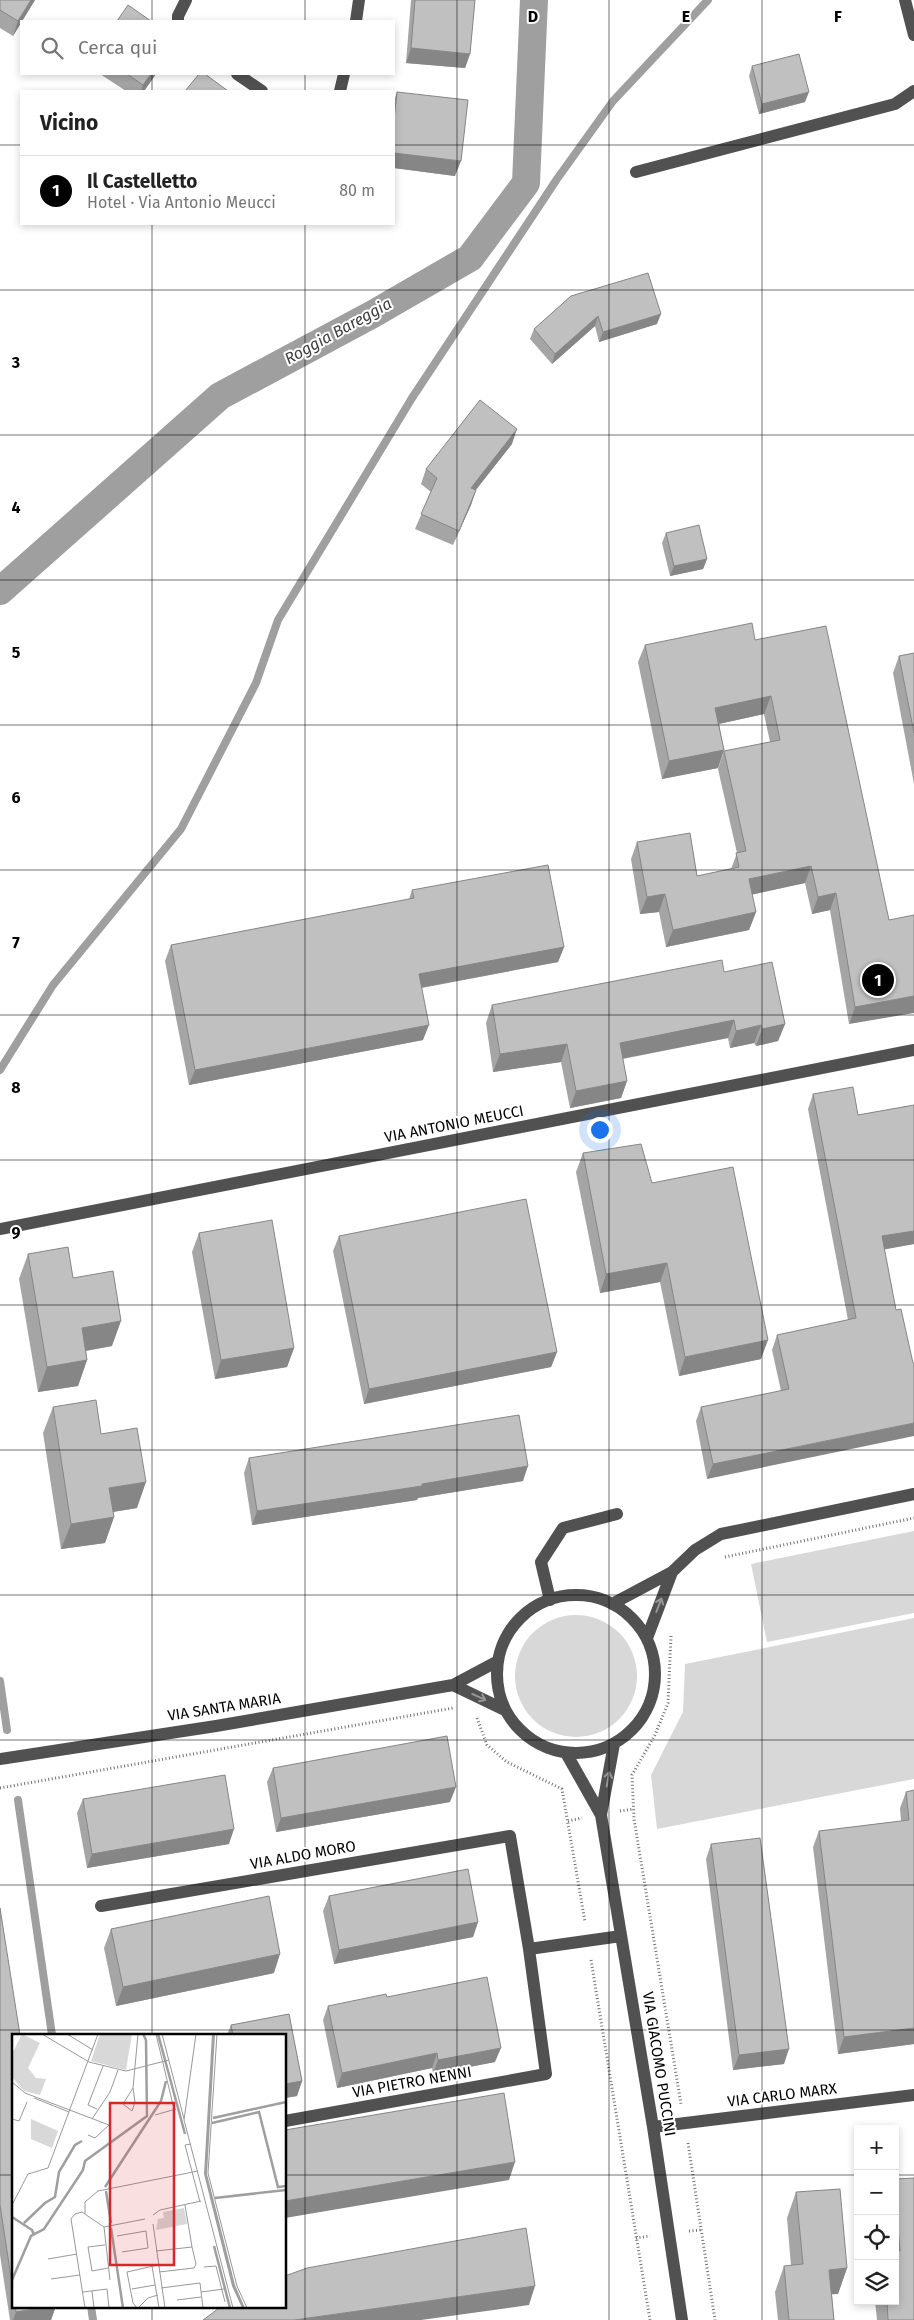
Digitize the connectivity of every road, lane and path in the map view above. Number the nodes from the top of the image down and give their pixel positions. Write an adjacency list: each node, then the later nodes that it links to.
1 (186, 0): 4 (street)
2 (360, 0): 5 (street)
3 (905, 0): 6 (street)
4 (178, 20)
5 (356, 20)
6 (914, 35)
7 (238, 75): 9 (street)
8 (344, 75): 10 (street)
9 (261, 90)
10 (340, 90)
11 (914, 91): 12 (street)
12 (636, 172)
13 (914, 1050): 14 (street, VIA ANTONIO MEUCCI)
14 (0, 1229)
15 (914, 1494): 19 (street)
16 (616, 1514): 20 (street)
17 (914, 1518): 18 (path)
18 (719, 1560)
19 (672, 1572): 21 (street); 23 (street, one-way to 19)
20 (550, 1600): 21 (street); 24 (street)
21 (612, 1604): 23 (street)
22 (671, 1627): 40 (path)
23 (647, 1638): 29 (street)
24 (498, 1661): 25 (street, VIA SANTA MARIA); 27 (street)
25 (453, 1685): 27 (street, one-way to 27); 31 (street, VIA SANTA MARIA)
26 (462, 1706): 32 (path)
27 (505, 1710): 30 (street)
28 (475, 1713): 36 (path)
29 (614, 1744): 30 (street); 33 (street, VIA GIACOMO PUCCINI, one-way to 29)
30 (566, 1753): 33 (street, VIA GIACOMO PUCCINI)
31 (0, 1759)
32 (0, 1788)
33 (601, 1815): 35 (street, VIA GIACOMO PUCCINI)
34 (100, 1906): 37 (street, VIA ALDO MORO)
35 (622, 1936): 36 (street); 41 (street, VIA GIACOMO PUCCINI)
36 (588, 1941): 37 (street); 42 (path)
37 (529, 1949): 39 (street, VIA PIETRO NENNI)
38 (914, 2095): 40 (street, VIA CARLO MARX)
39 (286, 2121)
40 (684, 2123): 41 (street, VIA CARLO MARX); 44 (path)
41 (654, 2127): 43 (street, VIA GIACOMO PUCCINI)
42 (650, 2320)
43 (682, 2320)
44 (715, 2320)

